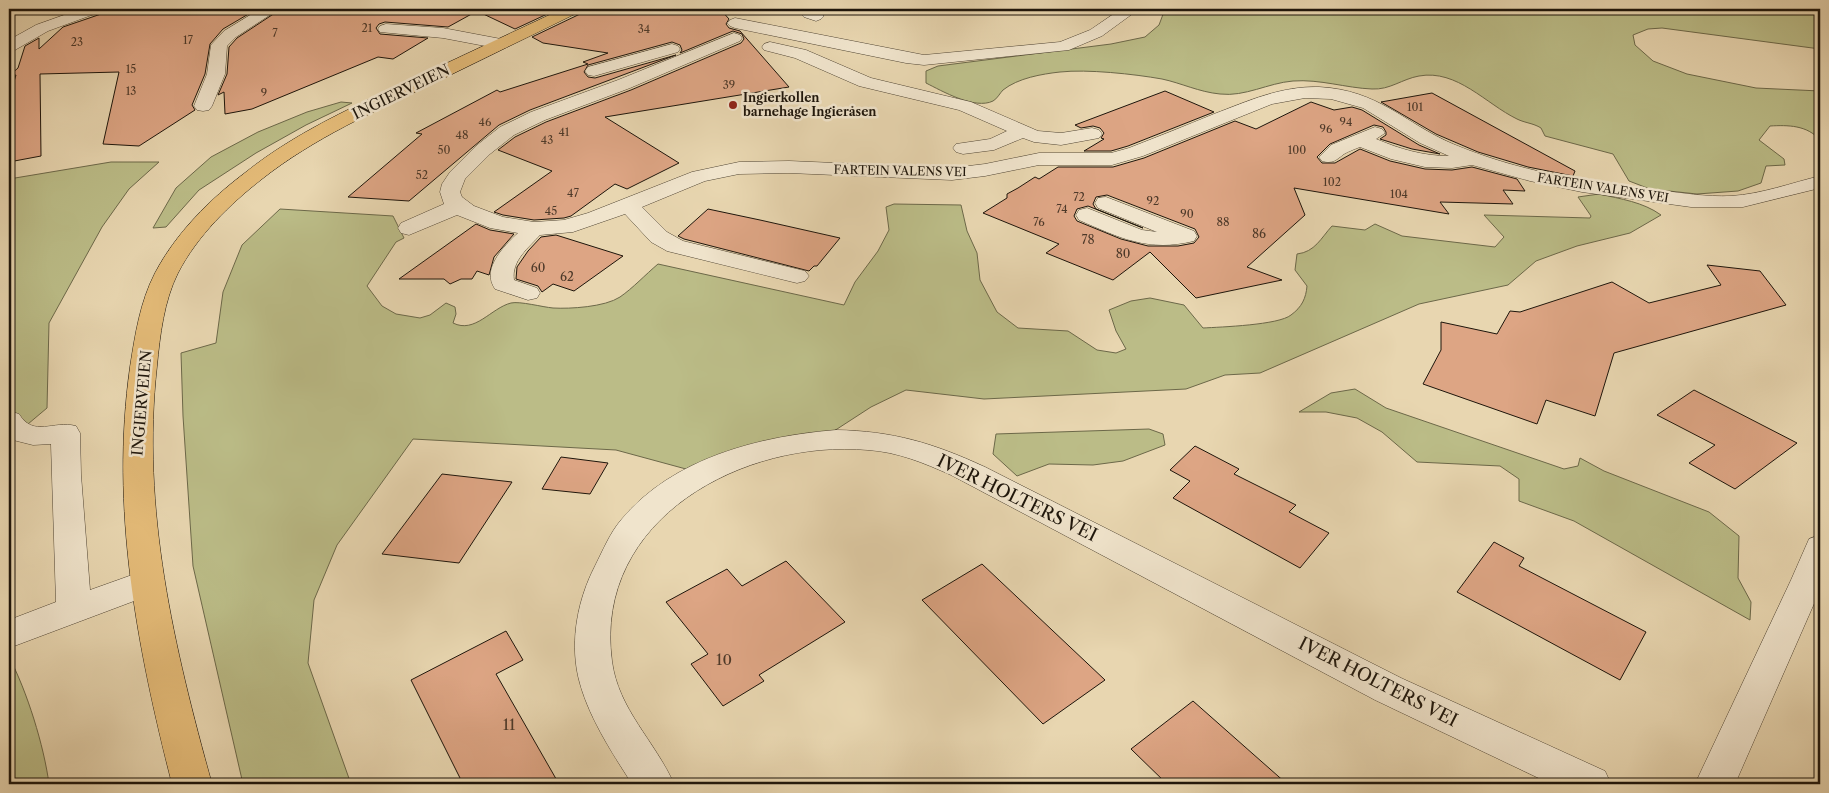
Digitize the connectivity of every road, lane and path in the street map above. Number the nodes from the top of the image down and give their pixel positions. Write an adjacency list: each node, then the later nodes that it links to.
1 (95, 9): 9 (street)
2 (271, 9): 11 (street)
3 (574, 9): 8 (main road, INGIERVEIEN)
4 (1131, 9): 7 (street)
5 (757, 12): 7 (street)
6 (386, 29): 8 (street)
7 (728, 32): 10 (street); 13 (street); 23 (street)
8 (501, 44): 30 (main road, INGIERVEIEN)
9 (9, 47)
10 (594, 71)
11 (203, 106)
12 (1402, 124): 15 (street); 18 (street, FARTEIN VALENS VEI); 19 (street, FARTEIN VALENS VEI)
13 (1022, 132): 14 (street); 16 (street)
14 (1092, 134)
15 (1359, 139): 17 (street); 18 (street)
16 (963, 148)
17 (1329, 157)
18 (1472, 158): 20 (street, FARTEIN VALENS VEI)
19 (1103, 160): 21 (street); 22 (street, FARTEIN VALENS VEI)
20 (1820, 182)
21 (1105, 202)
22 (628, 205): 25 (street, FARTEIN VALENS VEI); 26 (street)
23 (459, 206): 24 (street); 25 (street, FARTEIN VALENS VEI)
24 (409, 228)
25 (534, 229): 27 (street)
26 (797, 276)
27 (528, 293)
28 (9, 420): 31 (street)
29 (1820, 547): 36 (street)
30 (146, 583): 31 (street); 33 (main road, INGIERVEIEN)
31 (74, 610): 32 (street)
32 (9, 634)
33 (192, 784)
34 (654, 784): 35 (street, IVER HOLTERS VEI)
35 (1591, 784)
36 (1715, 784)

